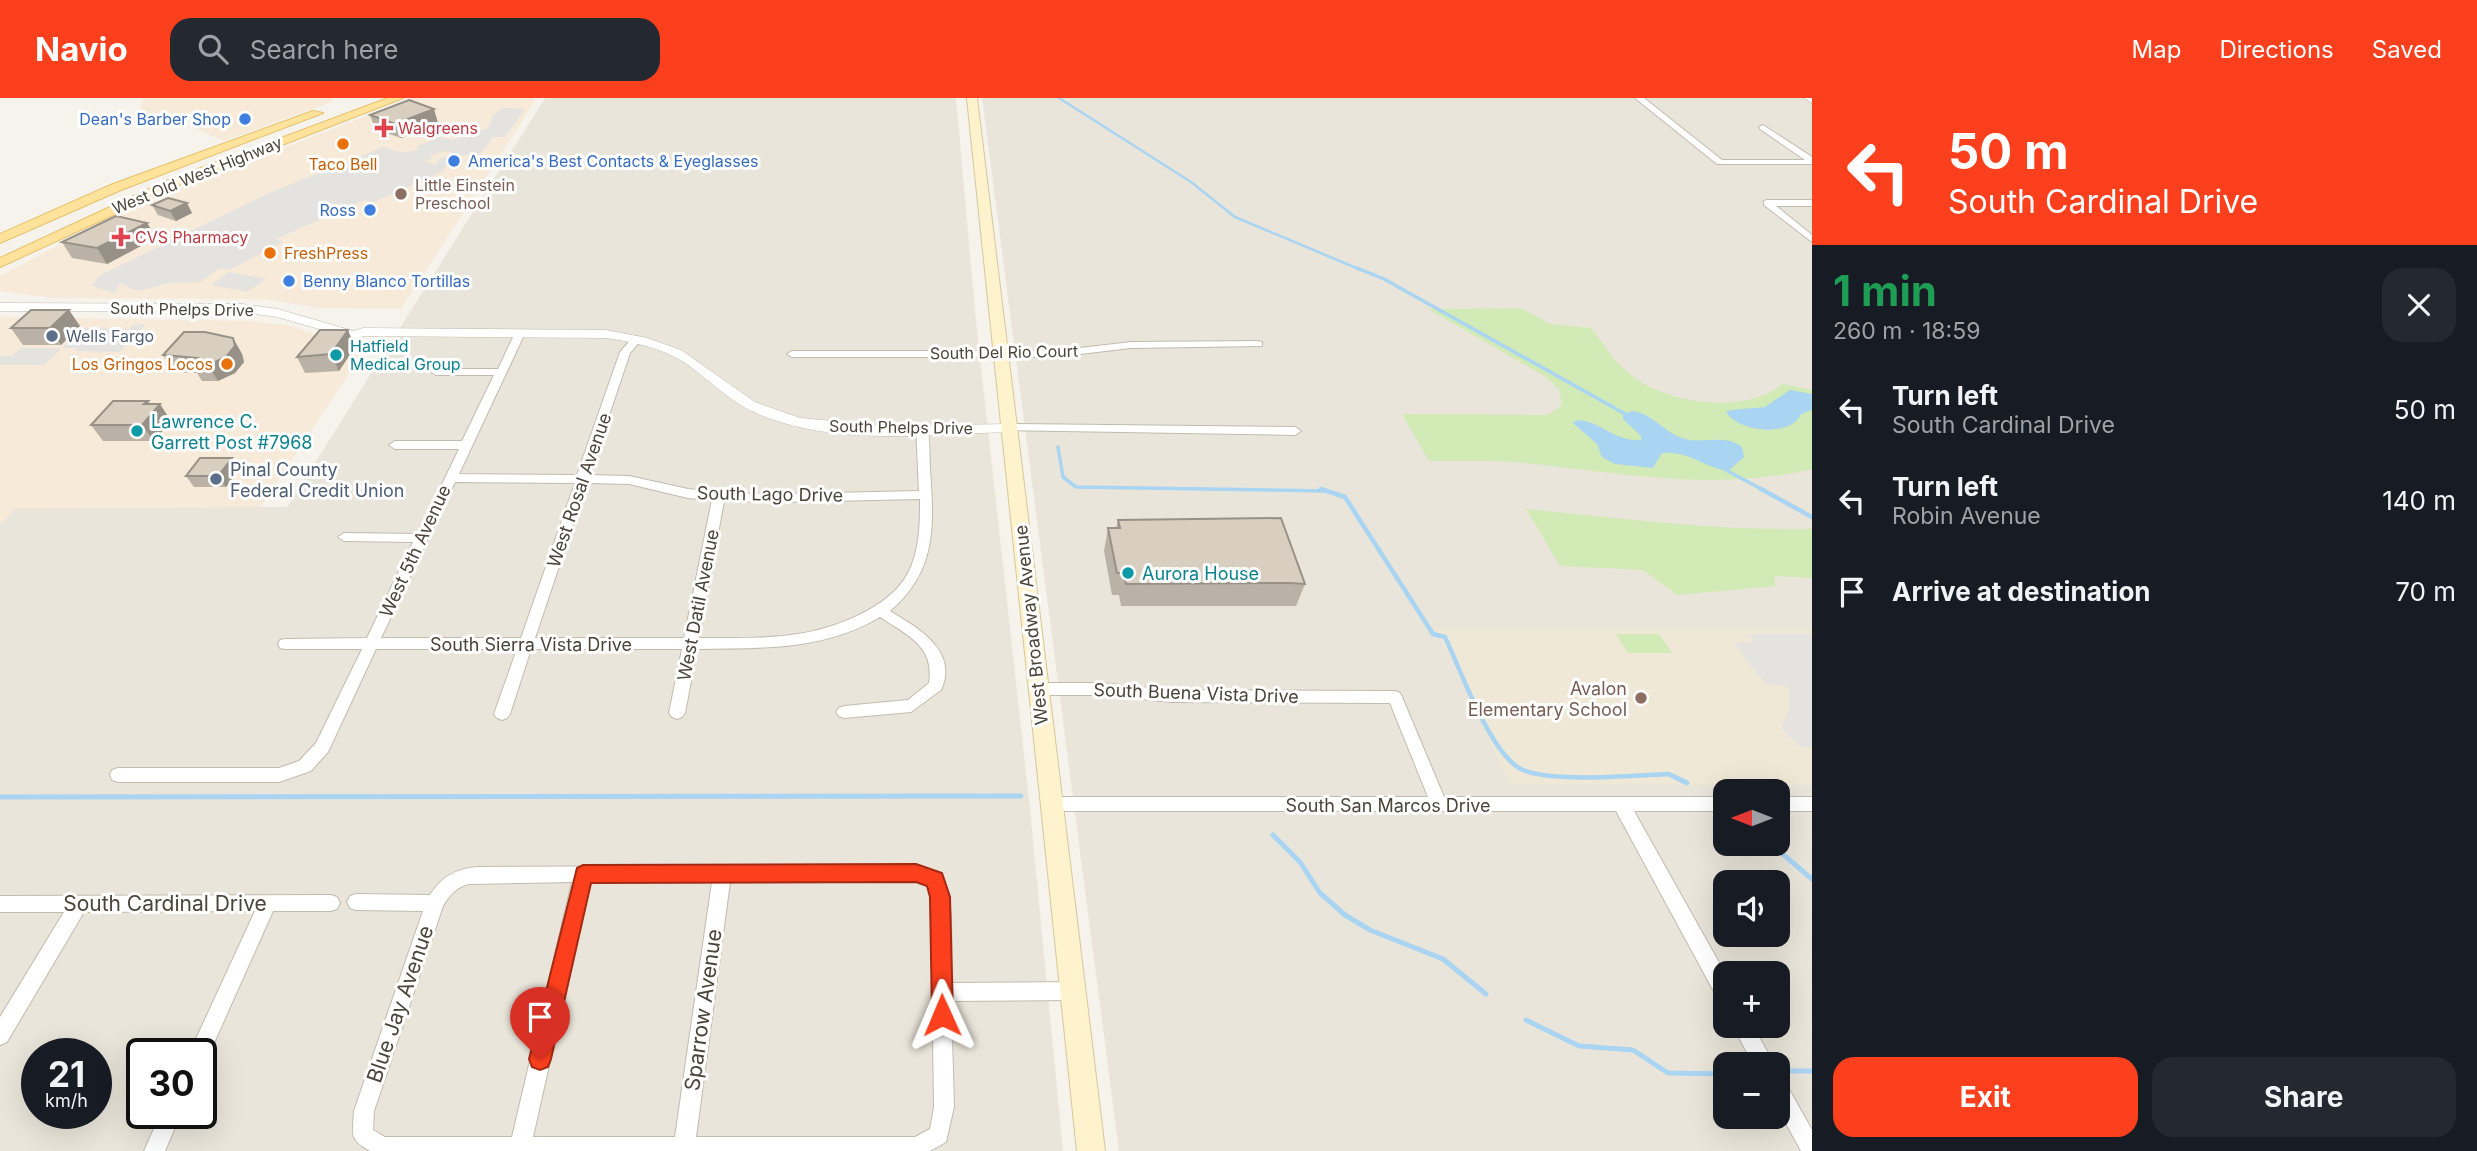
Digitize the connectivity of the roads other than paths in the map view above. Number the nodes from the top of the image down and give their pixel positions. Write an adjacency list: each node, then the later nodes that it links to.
1 (398, 98): 8 (main road, West Old West Highway)
2 (972, 98): 20 (main road, West Broadway Avenue)
3 (1639, 98): 7 (street)
4 (335, 107): 6 (main road, West Old West Highway)
5 (1763, 127): 7 (street)
6 (189, 160): 8 (main road); 11 (main road, West Old West Highway)
7 (1812, 162)
8 (211, 168): 12 (main road, West Old West Highway)
9 (1812, 203): 10 (street)
10 (1812, 239)
11 (0, 242)
12 (0, 262)
13 (0, 300): 14 (street, South Phelps Drive)
14 (32, 306): 15 (street, South Phelps Drive); 16 (street, South Phelps Drive)
15 (0, 307)
16 (520, 333): 17 (street, South Phelps Drive); 22 (street, West 5th Avenue)
17 (637, 339): 23 (street, South Phelps Drive); 29 (street, West Rosal Avenue)
18 (1258, 344): 20 (street, South Del Rio Court)
19 (792, 355): 20 (street, South Del Rio Court)
20 (1001, 355): 24 (main road, West Broadway Avenue)
21 (436, 372): 22 (street)
22 (501, 372): 27 (street, West 5th Avenue)
23 (922, 428): 24 (street, South Phelps Drive); 30 (street, South Sierra Vista Drive)
24 (1009, 428): 25 (street, South Phelps Drive); 39 (main road, West Broadway Avenue)
25 (1295, 431)
26 (395, 445): 27 (street)
27 (466, 445): 28 (street, West 5th Avenue)
28 (450, 478): 29 (street, South Lago Drive); 33 (street, West 5th Avenue)
29 (583, 478): 31 (street, South Lago Drive); 38 (street, West Rosal Avenue)
30 (924, 495): 31 (street, South Lago Drive); 34 (street, South Sierra Vista Drive)
31 (719, 496): 35 (street, West Datil Avenue)
32 (344, 537): 33 (street)
33 (422, 538): 37 (street, West 5th Avenue)
34 (879, 610): 35 (street, South Sierra Vista Drive); 40 (street)
35 (690, 643): 38 (street, South Sierra Vista Drive); 41 (street, West Datil Avenue)
36 (285, 644): 37 (street, South Sierra Vista Drive)
37 (371, 644): 38 (street, South Sierra Vista Drive); 43 (street, West 5th Avenue)
38 (526, 644): 42 (street, West Rosal Avenue)
39 (1038, 689): 44 (main road, West Broadway Avenue); 49 (street, South Buena Vista Drive)
40 (844, 712)
41 (677, 713)
42 (502, 714)
43 (118, 775)
44 (1051, 804): 49 (street, South San Marcos Drive); 59 (main road, West Broadway Avenue)
45 (1620, 804): 46 (street, South San Marcos Drive); 49 (street, South San Marcos Drive); 58 (street)
46 (1713, 804)
47 (1790, 804): 48 (street)
48 (1812, 804)
49 (1439, 805)
50 (583, 874): 51 (street); 55 (street, Blue Jay Avenue); 65 (street)
51 (722, 874): 60 (street); 66 (street, Sparrow Avenue)
52 (356, 902): 55 (street)
53 (268, 903): 54 (street, South Cardinal Drive); 57 (street, South Cardinal Drive); 62 (street)
54 (331, 903)
55 (435, 903): 65 (street, Blue Jay Avenue)
56 (0, 904): 57 (street, South Cardinal Drive)
57 (79, 904): 61 (street)
58 (1713, 971)
59 (1073, 991): 60 (street); 69 (main road, West Broadway Avenue)
60 (942, 992): 66 (street)
61 (0, 1035)
62 (206, 1038)
63 (1790, 1111): 67 (street)
64 (164, 1129): 68 (street)
65 (520, 1147): 66 (street)
66 (684, 1147)
67 (1812, 1150)
68 (154, 1151)
69 (1091, 1151)

